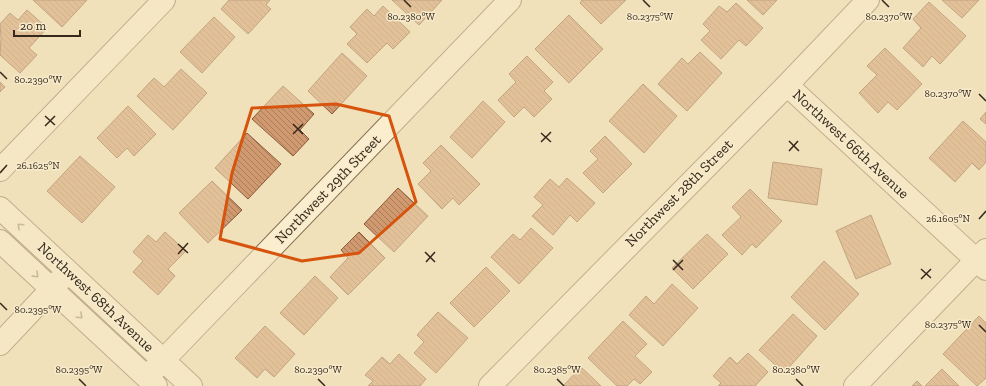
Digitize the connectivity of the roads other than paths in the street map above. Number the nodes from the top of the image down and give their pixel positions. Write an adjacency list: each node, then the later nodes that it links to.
1 (164, 0): 5 (street)
2 (510, 0): 12 (street, Northwest 29th Street)
3 (868, 0): 4 (street, Northwest 28th Street)
4 (787, 85): 8 (street, Northwest 66th Avenue); 15 (street, Northwest 28th Street)
5 (0, 170)
6 (0, 208): 9 (street, Northwest 68th Avenue, one-way to 6)
7 (0, 241): 10 (street, Northwest 68th Avenue, one-way to 10)
8 (983, 260): 16 (street)
9 (69, 272): 10 (street); 12 (street, Northwest 68th Avenue)
10 (52, 290): 11 (street); 13 (street, Northwest 68th Avenue, one-way to 13)
11 (0, 344)
12 (163, 360): 13 (street, Northwest 29th Street); 14 (street, Northwest 68th Avenue)
13 (152, 382)
14 (191, 386)
15 (490, 386)
16 (855, 386)

